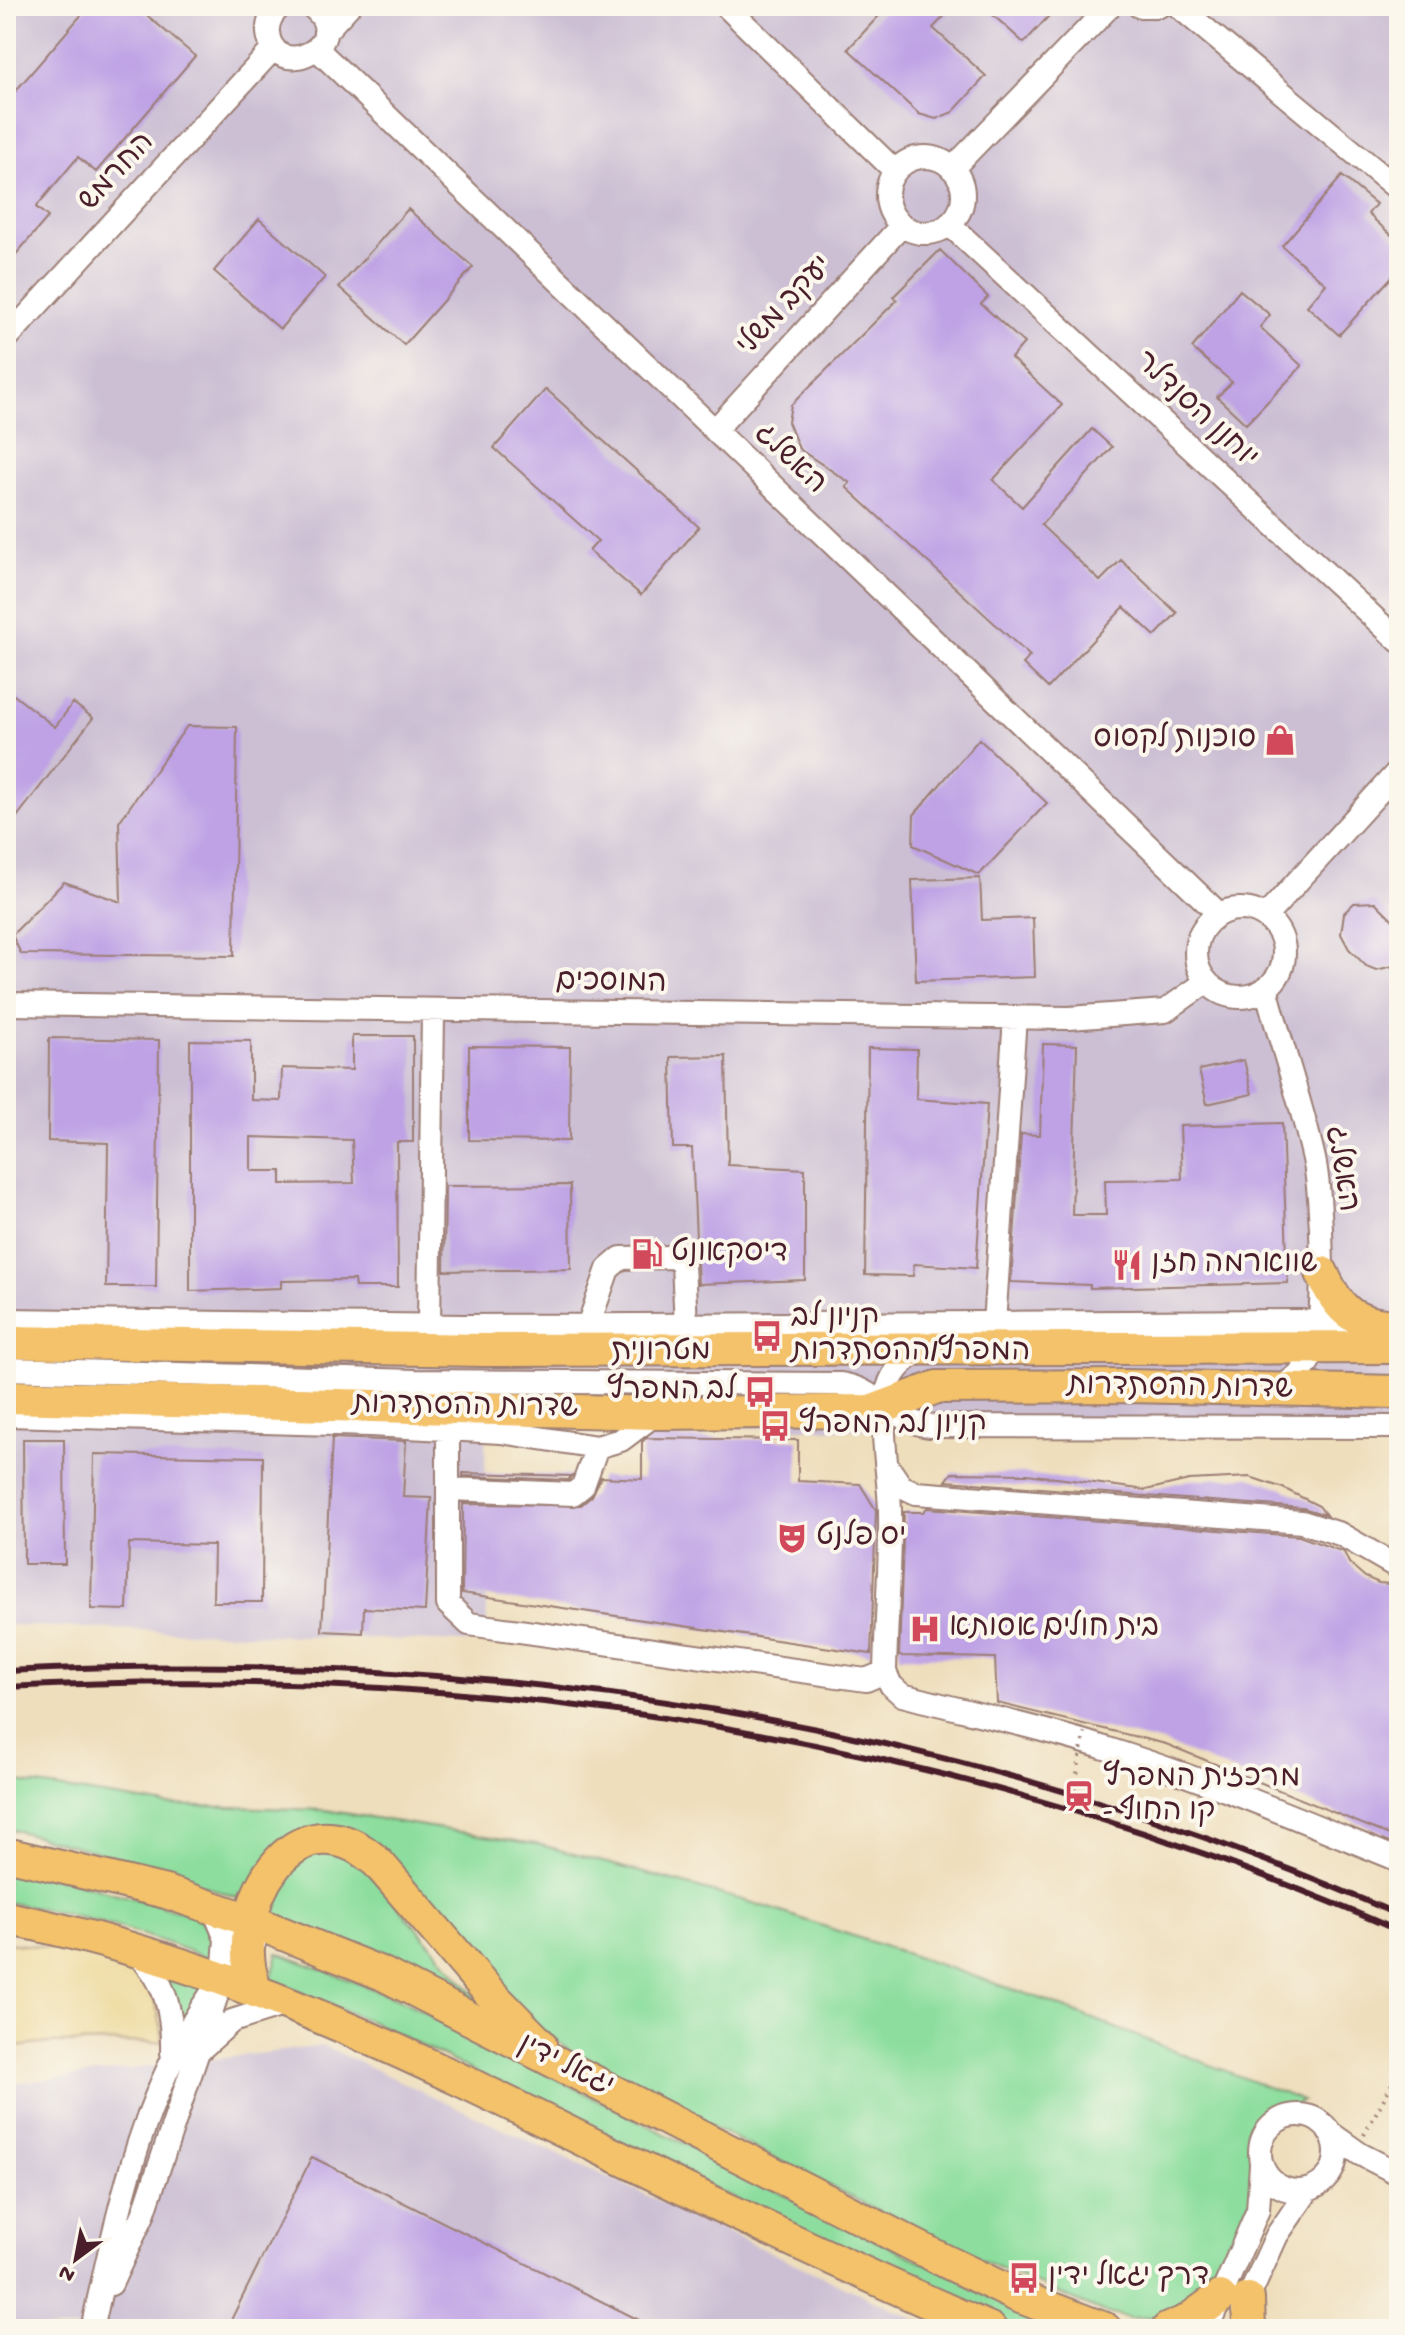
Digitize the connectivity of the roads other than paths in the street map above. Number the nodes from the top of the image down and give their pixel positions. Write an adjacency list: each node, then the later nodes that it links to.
1 (311, 6): 9 (street, האשלג)
2 (349, 6): 9 (street)
3 (726, 6): 12 (street)
4 (1110, 6): 11 (street)
5 (1139, 6): 6 (street)
6 (1159, 6)
7 (1178, 6): 13 (street)
8 (275, 8): 10 (street)
9 (321, 41): 10 (street); 17 (street, האשלג)
10 (274, 48): 16 (street, החרמש)
11 (952, 169): 12 (street); 14 (street)
12 (895, 171): 15 (street)
13 (1399, 190)
14 (949, 224): 15 (street); 18 (street, יוחנן הסנדלר)
15 (902, 225): 17 (street, יעקב משלי)
16 (6, 339)
17 (715, 430): 20 (street, האשלג)
18 (1399, 641)
19 (1399, 770): 21 (street)
20 (1219, 914): 21 (street); 22 (street)
21 (1265, 917): 23 (street)
22 (1206, 982): 23 (street); 26 (street, המוסכים)
23 (1266, 988): 27 (street, האשלג)
24 (6, 1004): 25 (street, המוסכים)
25 (433, 1012): 26 (street, המוסכים); 32 (street)
26 (1015, 1017): 29 (street)
27 (1322, 1273): 31 (highway); 34 (street, האשלג)
28 (6, 1320): 32 (street)
29 (994, 1324): 30 (street); 34 (street)
30 (686, 1325): 33 (street); 33 (street)
31 (1385, 1325): 34 (street)
32 (429, 1326): 35 (street)
33 (588, 1326): 35 (street)
34 (1317, 1334): 37 (highway, שדרות ההסתדרות); 38 (highway, שדרות ההסתדרות); 40 (street)
35 (474, 1338): 36 (highway, שדרות ההסתדרות); 38 (highway, שדרות ההסתדרות)
36 (6, 1342)
37 (1399, 1347)
38 (926, 1348): 43 (street)
39 (6, 1369): 43 (street, מטרונית)
40 (1272, 1390): 41 (highway, שדרות ההסתדרות); 43 (highway, שדרות ההסתדרות)
41 (1399, 1392)
42 (6, 1397): 44 (highway, שדרות ההסתדרות)
43 (885, 1408): 44 (highway, שדרות ההסתדרות); 46 (street, מטרונית); 49 (street)
44 (657, 1413): 48 (street)
45 (6, 1415): 47 (street)
46 (1399, 1427)
47 (448, 1429): 48 (street); 50 (street)
48 (597, 1447): 50 (street)
49 (887, 1466): 51 (street); 52 (street)
50 (448, 1489): 52 (street)
51 (1399, 1568)
52 (885, 1672): 54 (street)
53 (6, 1854): 55 (highway, יגאל ידין)
54 (1399, 1860)
55 (213, 1908): 57 (highway, יגאל ידין); 59 (street)
56 (6, 1918): 58 (highway, יגאל ידין)
57 (247, 1934): 59 (street); 60 (highway); 64 (highway, יגאל ידין); 64 (highway)
58 (126, 1946): 59 (highway, יגאל ידין); 63 (street)
59 (223, 1977): 60 (highway, יגאל ידין); 62 (street); 63 (street)
60 (255, 1989): 61 (highway, יגאל ידין)
61 (290, 2003): 62 (street); 71 (highway, יגאל ידין)
62 (196, 2055): 70 (street)
63 (172, 2056): 70 (street)
64 (574, 2071): 72 (highway, יגאל ידין)
65 (1329, 2132): 66 (street); 67 (street); 68 (street)
66 (1261, 2162): 68 (street); 69 (street)
67 (1394, 2172): 68 (street)
68 (1316, 2186): 69 (street)
69 (1239, 2308): 73 (highway); 74 (street); 75 (street)
70 (92, 2327)
71 (990, 2329)
72 (1105, 2329)
73 (1168, 2329)
74 (1207, 2329)
75 (1234, 2329)

